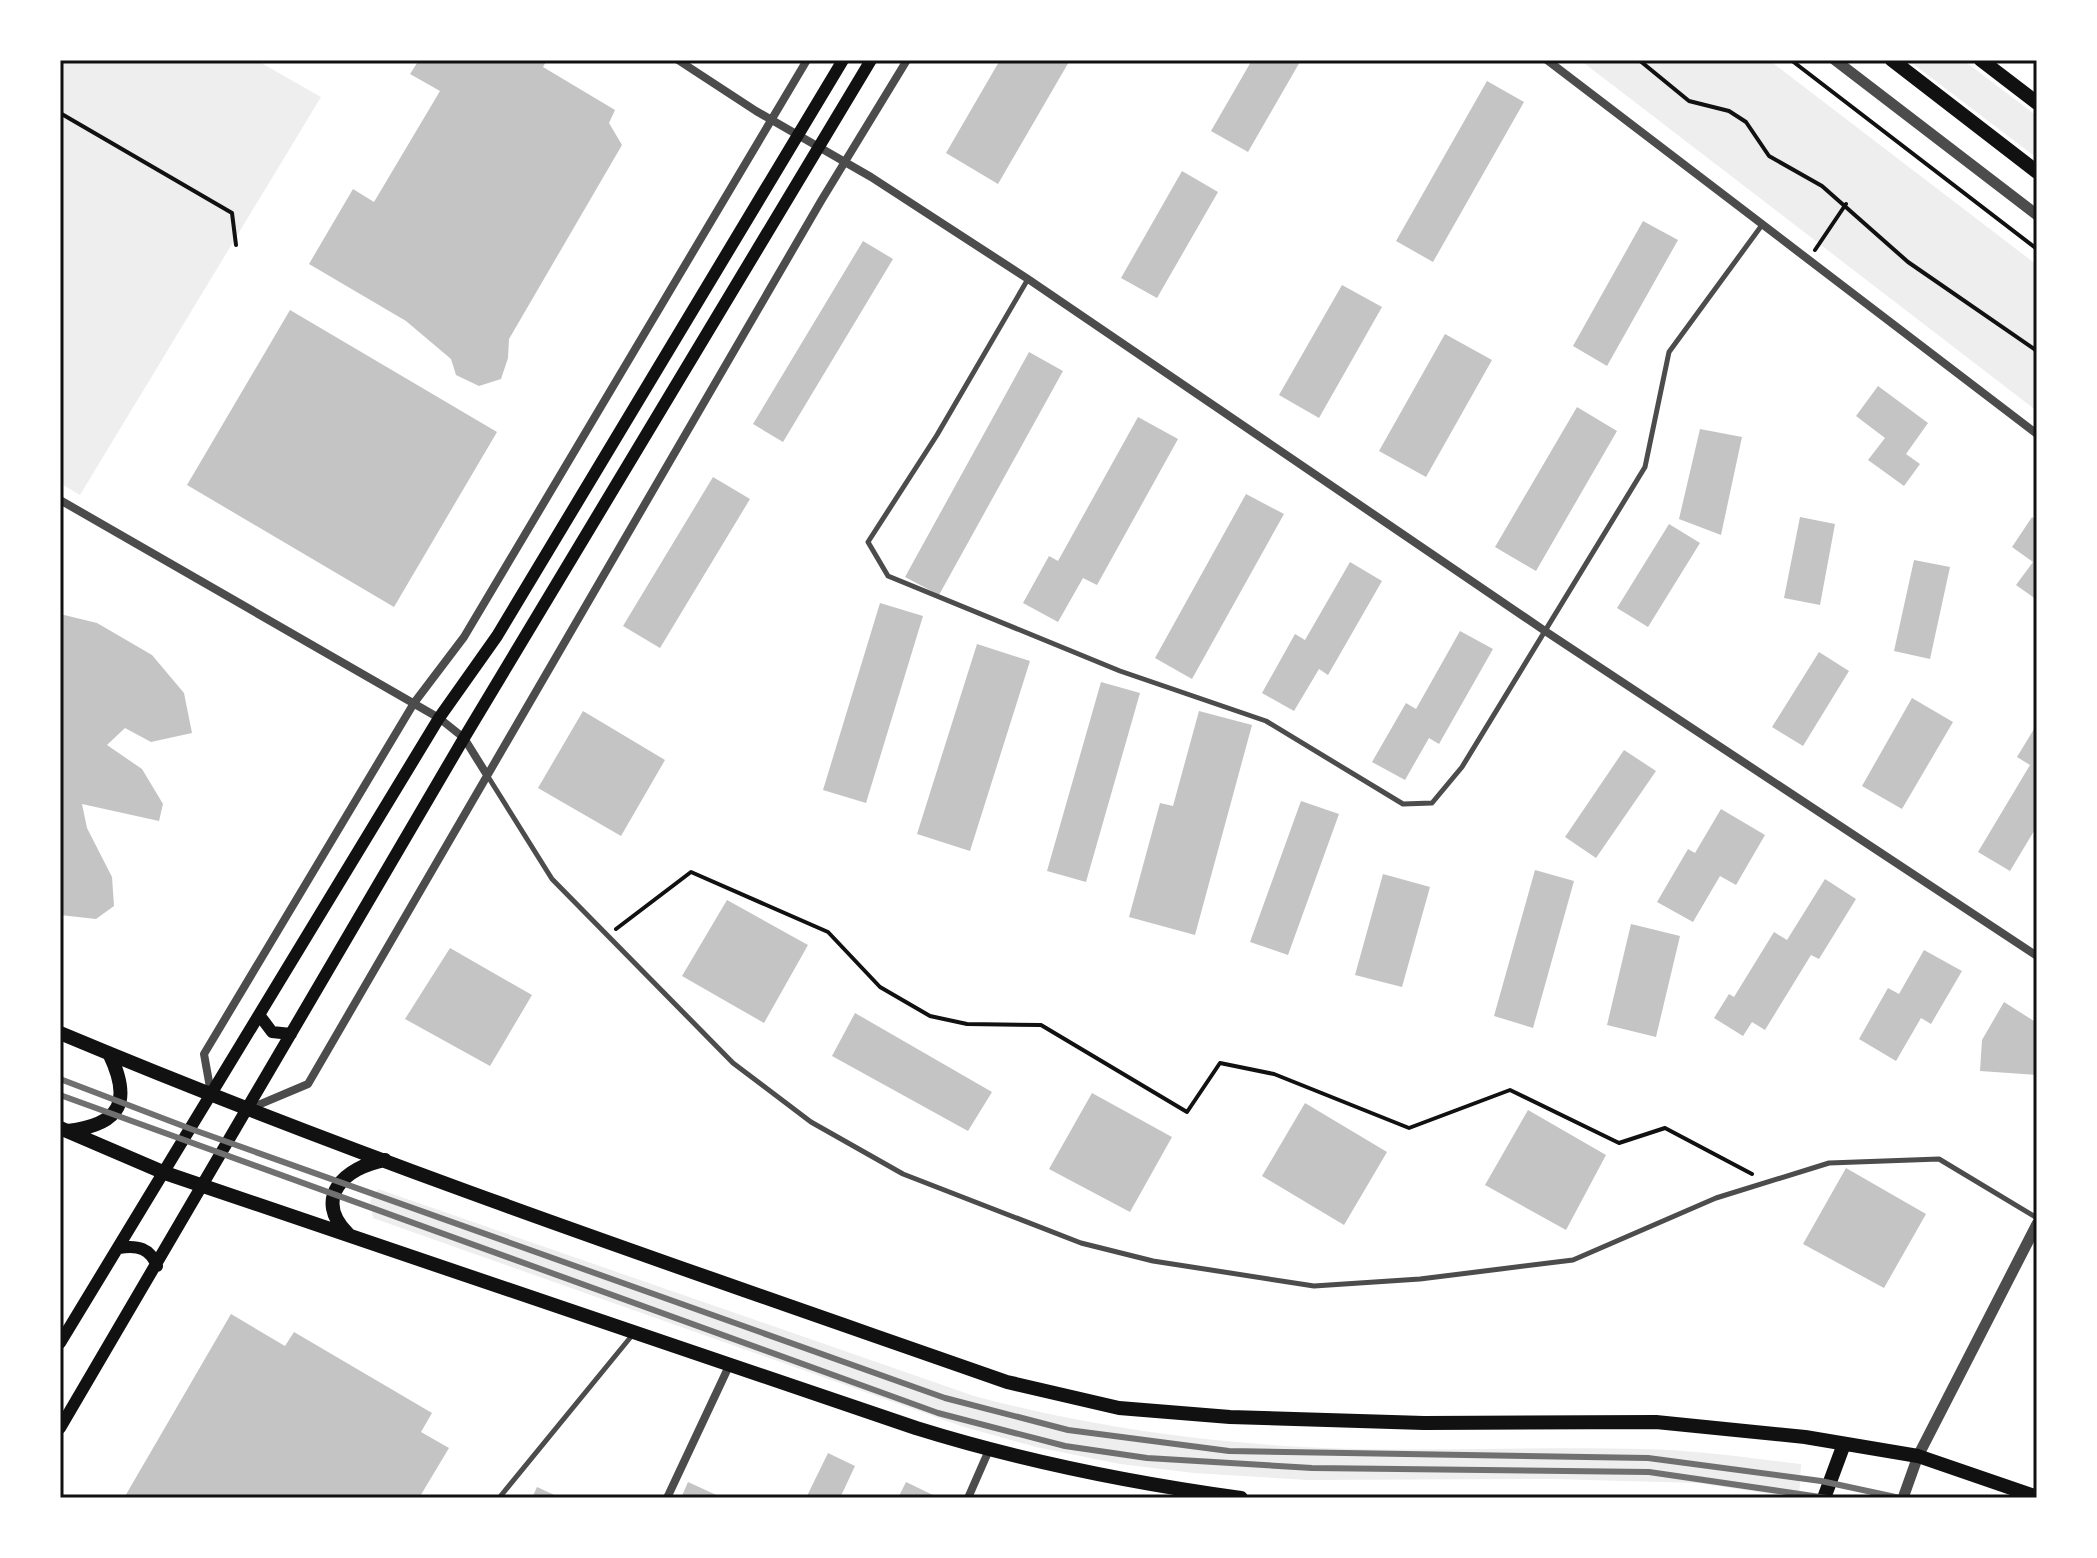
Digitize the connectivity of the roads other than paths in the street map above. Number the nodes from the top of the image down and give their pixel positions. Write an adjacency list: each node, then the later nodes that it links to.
1 (678, 60): 11 (street)
2 (807, 60): 11 (street)
3 (843, 60): 12 (main road)
4 (871, 60): 13 (main road)
5 (907, 60): 14 (street)
6 (1547, 60): 17 (street)
7 (1835, 60): 16 (street)
8 (1892, 60): 15 (main road)
9 (1981, 60): 10 (main road)
10 (2037, 103)
11 (771, 120): 12 (street); 22 (street)
12 (797, 136): 13 (street); 23 (main road)
13 (817, 148): 14 (street); 24 (main road)
14 (843, 163): 18 (street); 25 (street)
15 (2037, 172)
16 (2037, 215)
17 (1763, 223): 19 (street); 21 (lane)
18 (1028, 279): 21 (street); 21 (lane)
19 (2037, 434)
20 (60, 500): 22 (street)
21 (1545, 631): 26 (street)
22 (414, 703): 23 (street); 31 (street)
23 (439, 718): 24 (street); 27 (main road)
24 (464, 738): 25 (street); 29 (main road)
25 (487, 775): 32 (street); 37 (lane)
26 (2037, 956)
27 (260, 1016): 29 (main road); 31 (main road)
28 (60, 1033): 30 (main road)
29 (291, 1034): 32 (main road)
30 (109, 1053): 31 (main road); 33 (main road)
31 (212, 1096): 32 (main road); 35 (main road)
32 (247, 1110): 34 (main road); 36 (main road)
33 (63, 1130): 35 (main road)
34 (385, 1160): 39 (main road); 46 (main road)
35 (165, 1173): 36 (main road); 40 (main road)
36 (205, 1186): 39 (main road); 41 (main road)
37 (2037, 1218)
38 (2037, 1224): 48 (street)
39 (350, 1236): 42 (main road)
40 (119, 1248): 41 (main road); 43 (main road)
41 (157, 1266): 45 (main road)
42 (635, 1332): 44 (main road); 51 (lane)
43 (60, 1343)
44 (729, 1366): 47 (main road); 52 (street)
45 (60, 1428)
46 (1844, 1444): 48 (main road); 55 (main road)
47 (989, 1450): 53 (street); 54 (main road)
48 (1918, 1456): 49 (main road); 56 (street)
49 (2015, 1494): 50 (main road)
50 (2037, 1497)
51 (499, 1498)
52 (667, 1498)
53 (968, 1498)
54 (1241, 1498)
55 (1824, 1498)
56 (1903, 1498)

